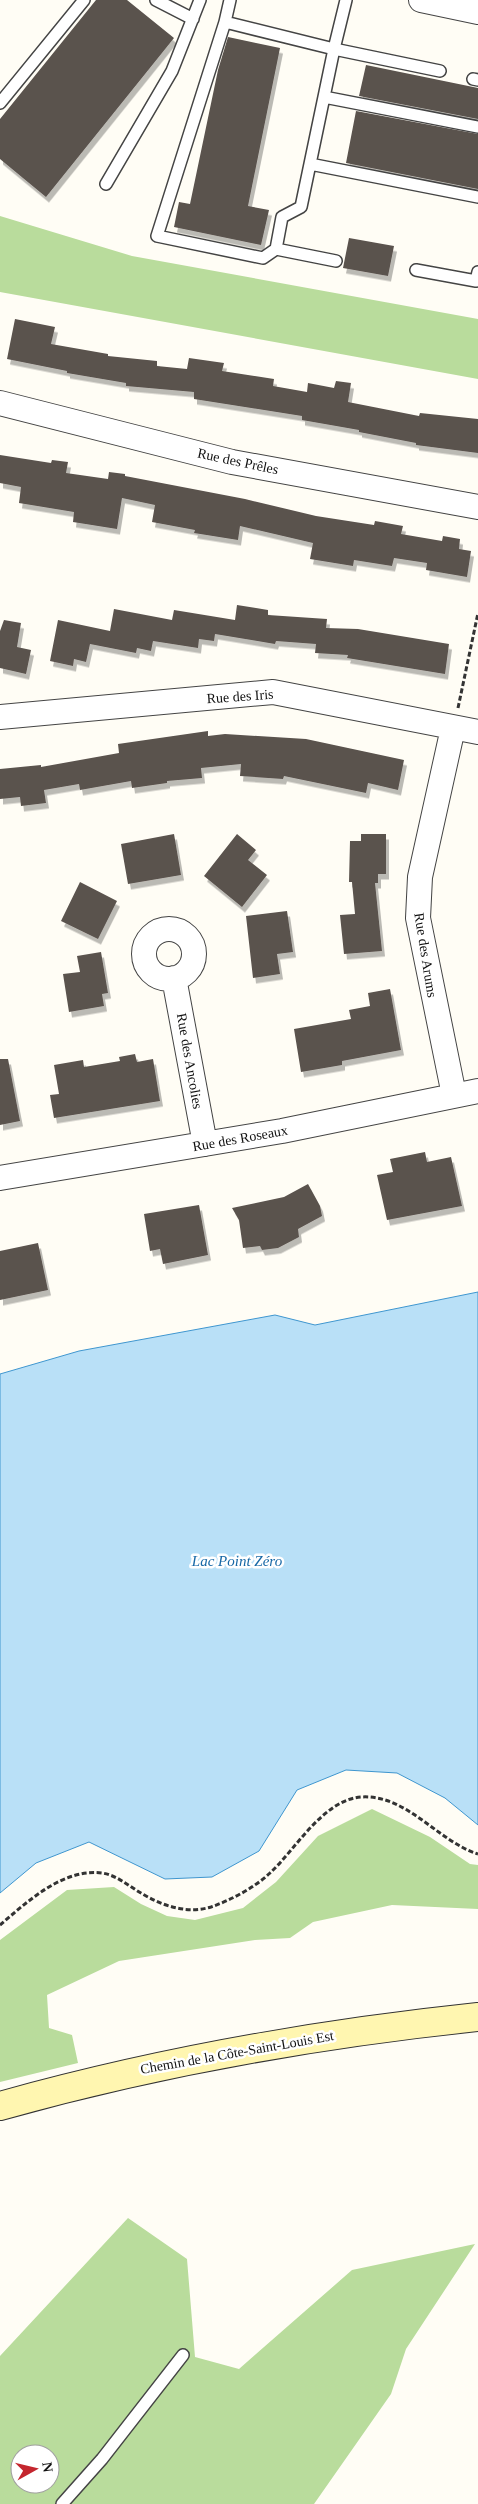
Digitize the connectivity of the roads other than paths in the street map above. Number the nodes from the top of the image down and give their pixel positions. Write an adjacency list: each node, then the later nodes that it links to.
1 (84, 0): 13 (lane)
2 (156, 0): 8 (lane)
3 (200, 0): 8 (lane)
4 (230, 0): 9 (lane)
5 (346, 0): 10 (lane)
6 (420, 0): 7 (street)
7 (478, 12)
8 (193, 20): 16 (lane)
9 (225, 22): 10 (lane); 18 (lane)
10 (334, 49): 11 (lane); 12 (lane)
11 (440, 71)
12 (324, 97): 14 (lane); 15 (lane)
13 (0, 103)
14 (478, 127)
15 (310, 164): 17 (lane); 18 (lane)
16 (106, 184)
17 (478, 197)
18 (276, 249): 19 (lane)
19 (336, 261)
20 (416, 270): 21 (lane)
21 (478, 272)
22 (0, 402): 23 (street, Rue des Prêles)
23 (478, 507)
24 (0, 717): 25 (street, Rue des Iris)
25 (454, 728): 26 (street, Rue des Iris); 29 (street, Rue des Arums)
26 (478, 732)
27 (174, 978): 30 (street, Rue des Ancolies)
28 (478, 1091): 29 (street, Rue des Roseaux)
29 (454, 1095): 30 (street, Rue des Roseaux)
30 (205, 1144): 31 (street, Rue des Roseaux)
31 (0, 1178)
32 (478, 2017): 33 (street, Chemin de la Côte-Saint-Louis Est)
33 (0, 2106)
34 (183, 2355): 35 (lane)
35 (62, 2504)

